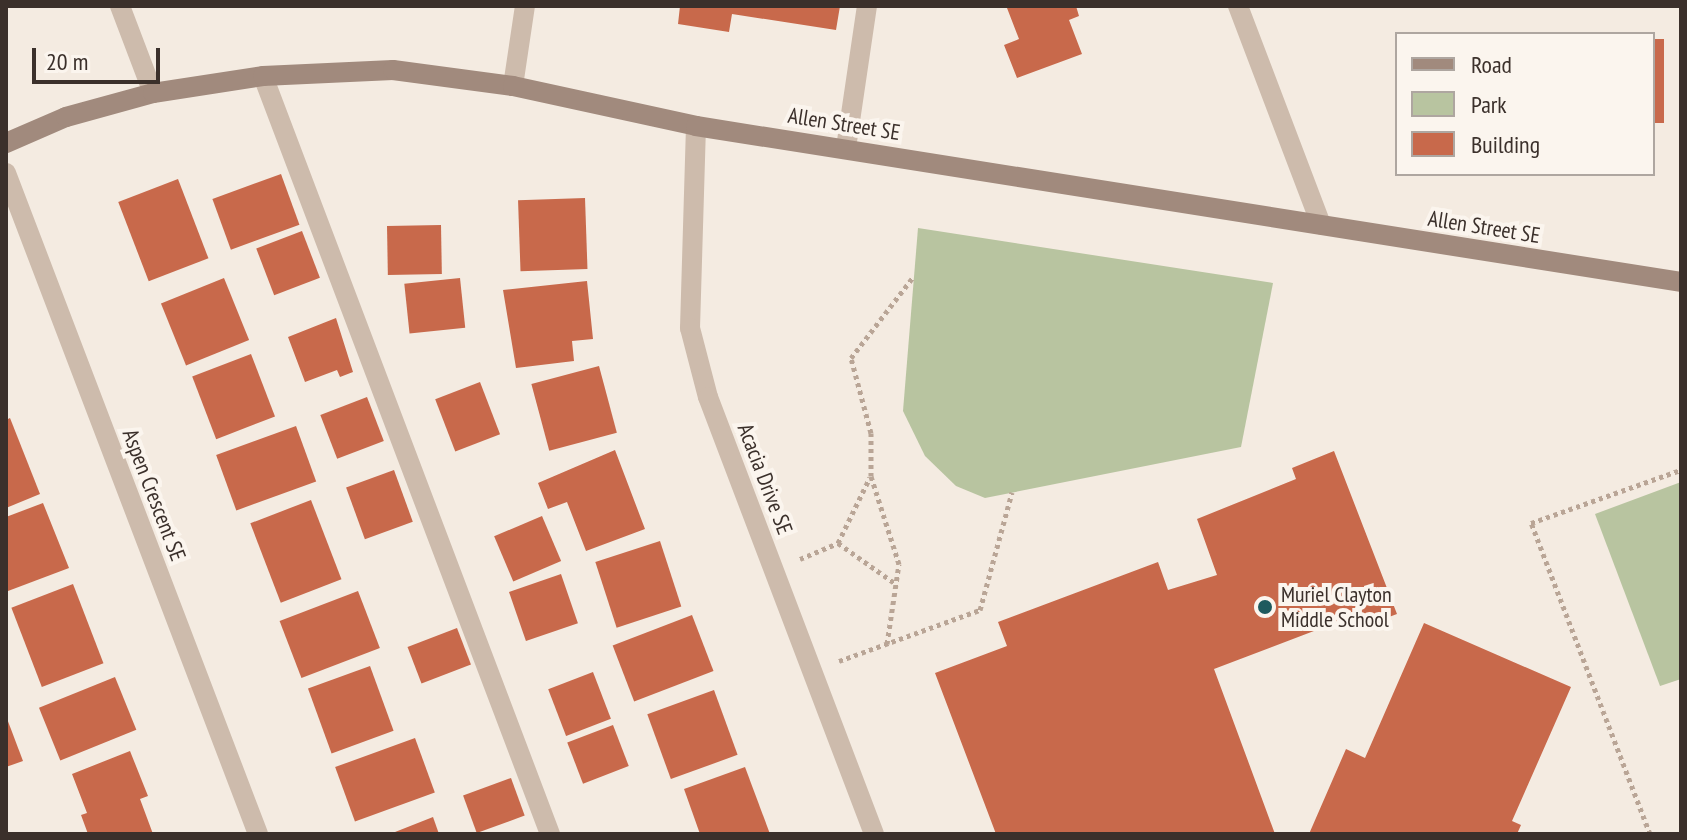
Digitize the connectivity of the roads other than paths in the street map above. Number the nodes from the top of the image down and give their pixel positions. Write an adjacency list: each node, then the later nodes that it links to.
1 (120, 6): 7 (street)
2 (525, 6): 6 (street)
3 (867, 6): 10 (street)
4 (1238, 6): 12 (street)
5 (263, 76): 6 (street, Allen Street SE); 7 (street, Allen Street SE); 15 (street)
6 (513, 86): 8 (street, Allen Street SE)
7 (153, 93): 9 (street, Allen Street SE)
8 (696, 126): 10 (street, Allen Street SE); 16 (street, Acacia Drive SE)
9 (6, 143)
10 (846, 148): 12 (street, Allen Street SE)
11 (6, 173): 14 (street, Aspen Crescent SE)
12 (1321, 225): 13 (street, Allen Street SE)
13 (1681, 282)
14 (258, 834)
15 (550, 834)
16 (874, 834)

